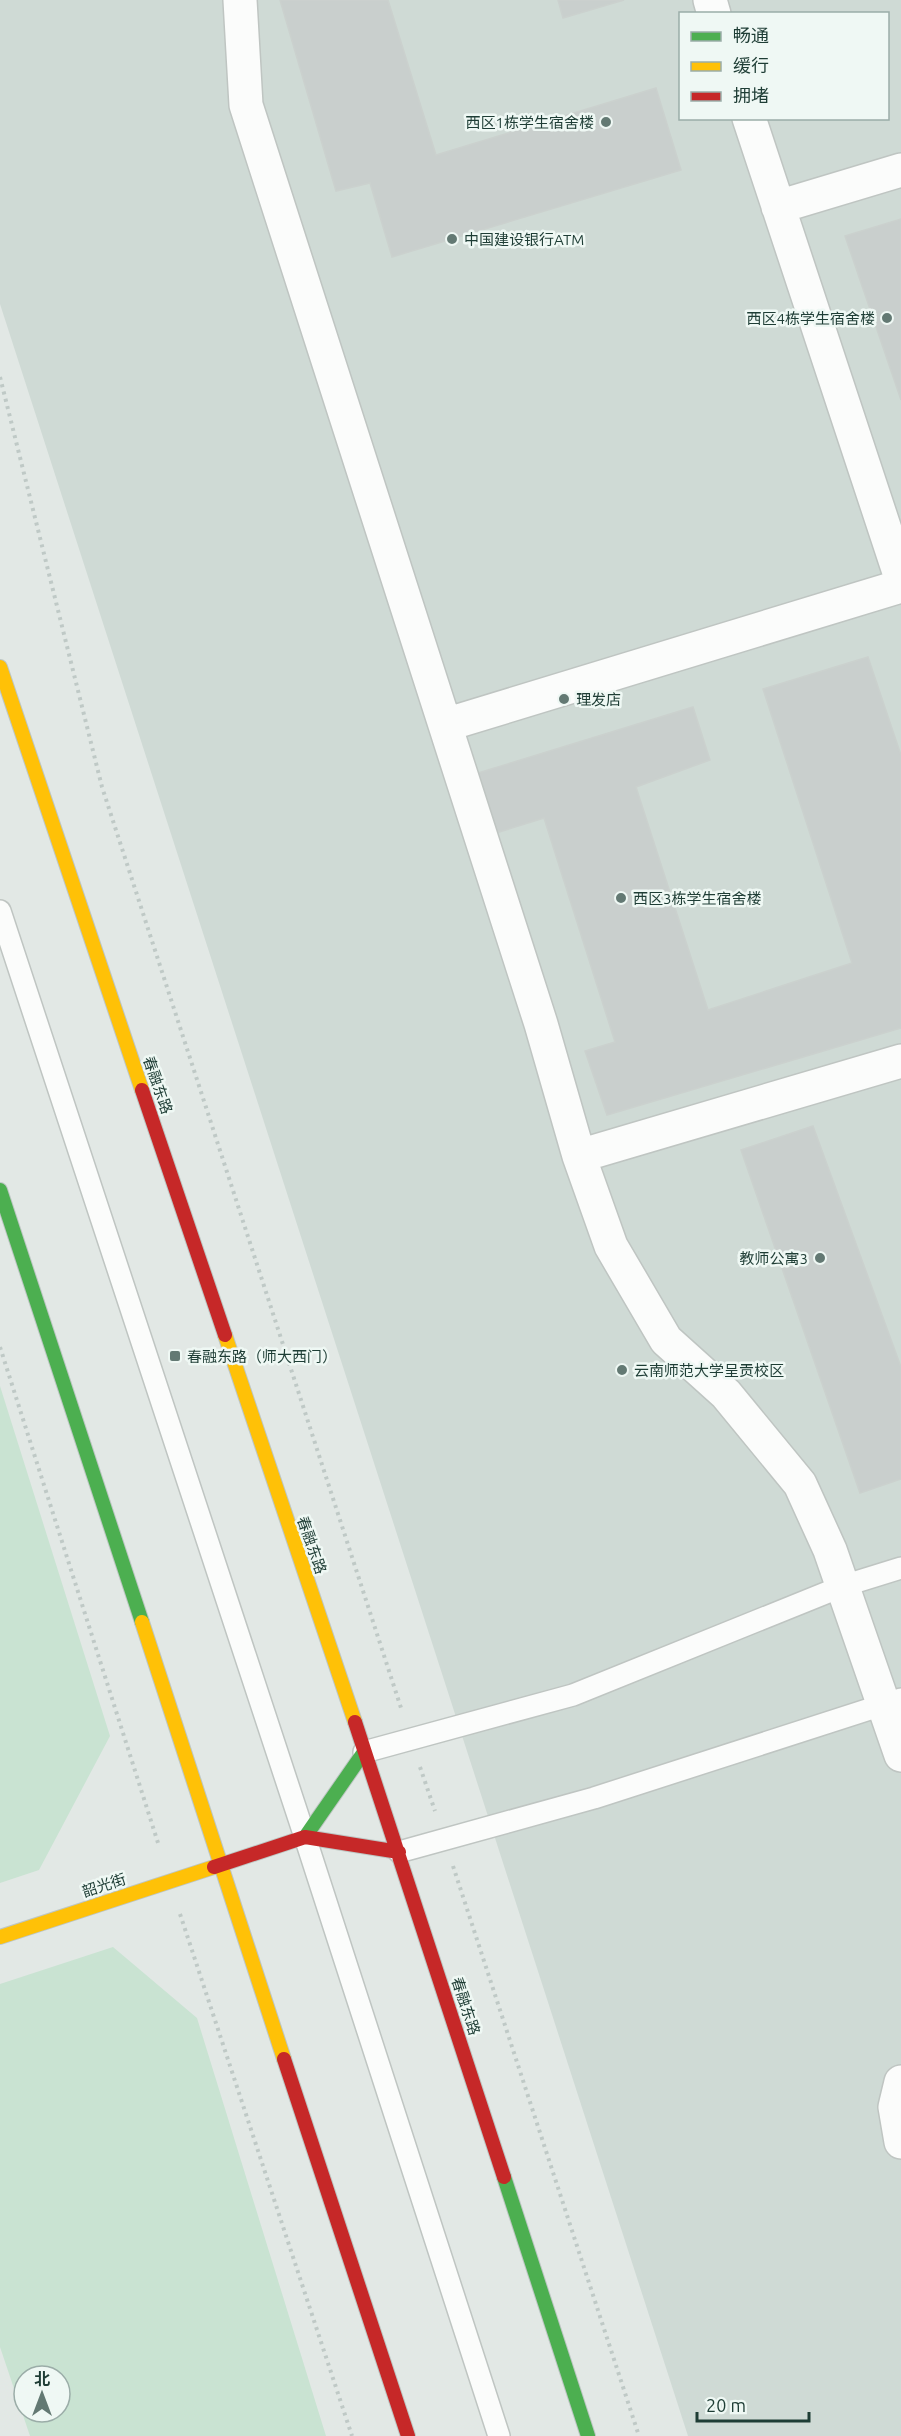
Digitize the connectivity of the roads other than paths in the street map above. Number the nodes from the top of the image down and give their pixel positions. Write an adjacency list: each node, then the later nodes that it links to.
1 (240, 0): 8 (street)
2 (750, 120): 4 (street)
3 (901, 170): 4 (street)
4 (778, 207): 5 (street)
5 (901, 578)
6 (901, 586): 8 (street)
7 (0, 667): 16 (main road, 春融东路)
8 (445, 725): 11 (street)
9 (0, 911): 18 (lane)
10 (901, 1061): 11 (street)
11 (579, 1156): 14 (street)
12 (0, 1190): 20 (main road)
13 (901, 1568): 14 (lane)
14 (843, 1586): 15 (street); 16 (lane)
15 (892, 1702): 17 (street); 19 (lane)
16 (364, 1752): 18 (main road); 19 (main road, 春融东路)
17 (901, 1755)
18 (306, 1837): 19 (main road); 20 (main road, 韶光街); 25 (lane)
19 (399, 1852): 26 (main road, 春融东路)
20 (219, 1865): 21 (main road, 韶光街); 24 (main road)
21 (0, 1937)
22 (901, 2082): 23 (street)
23 (901, 2142)
24 (408, 2436)
25 (499, 2436)
26 (588, 2436)

